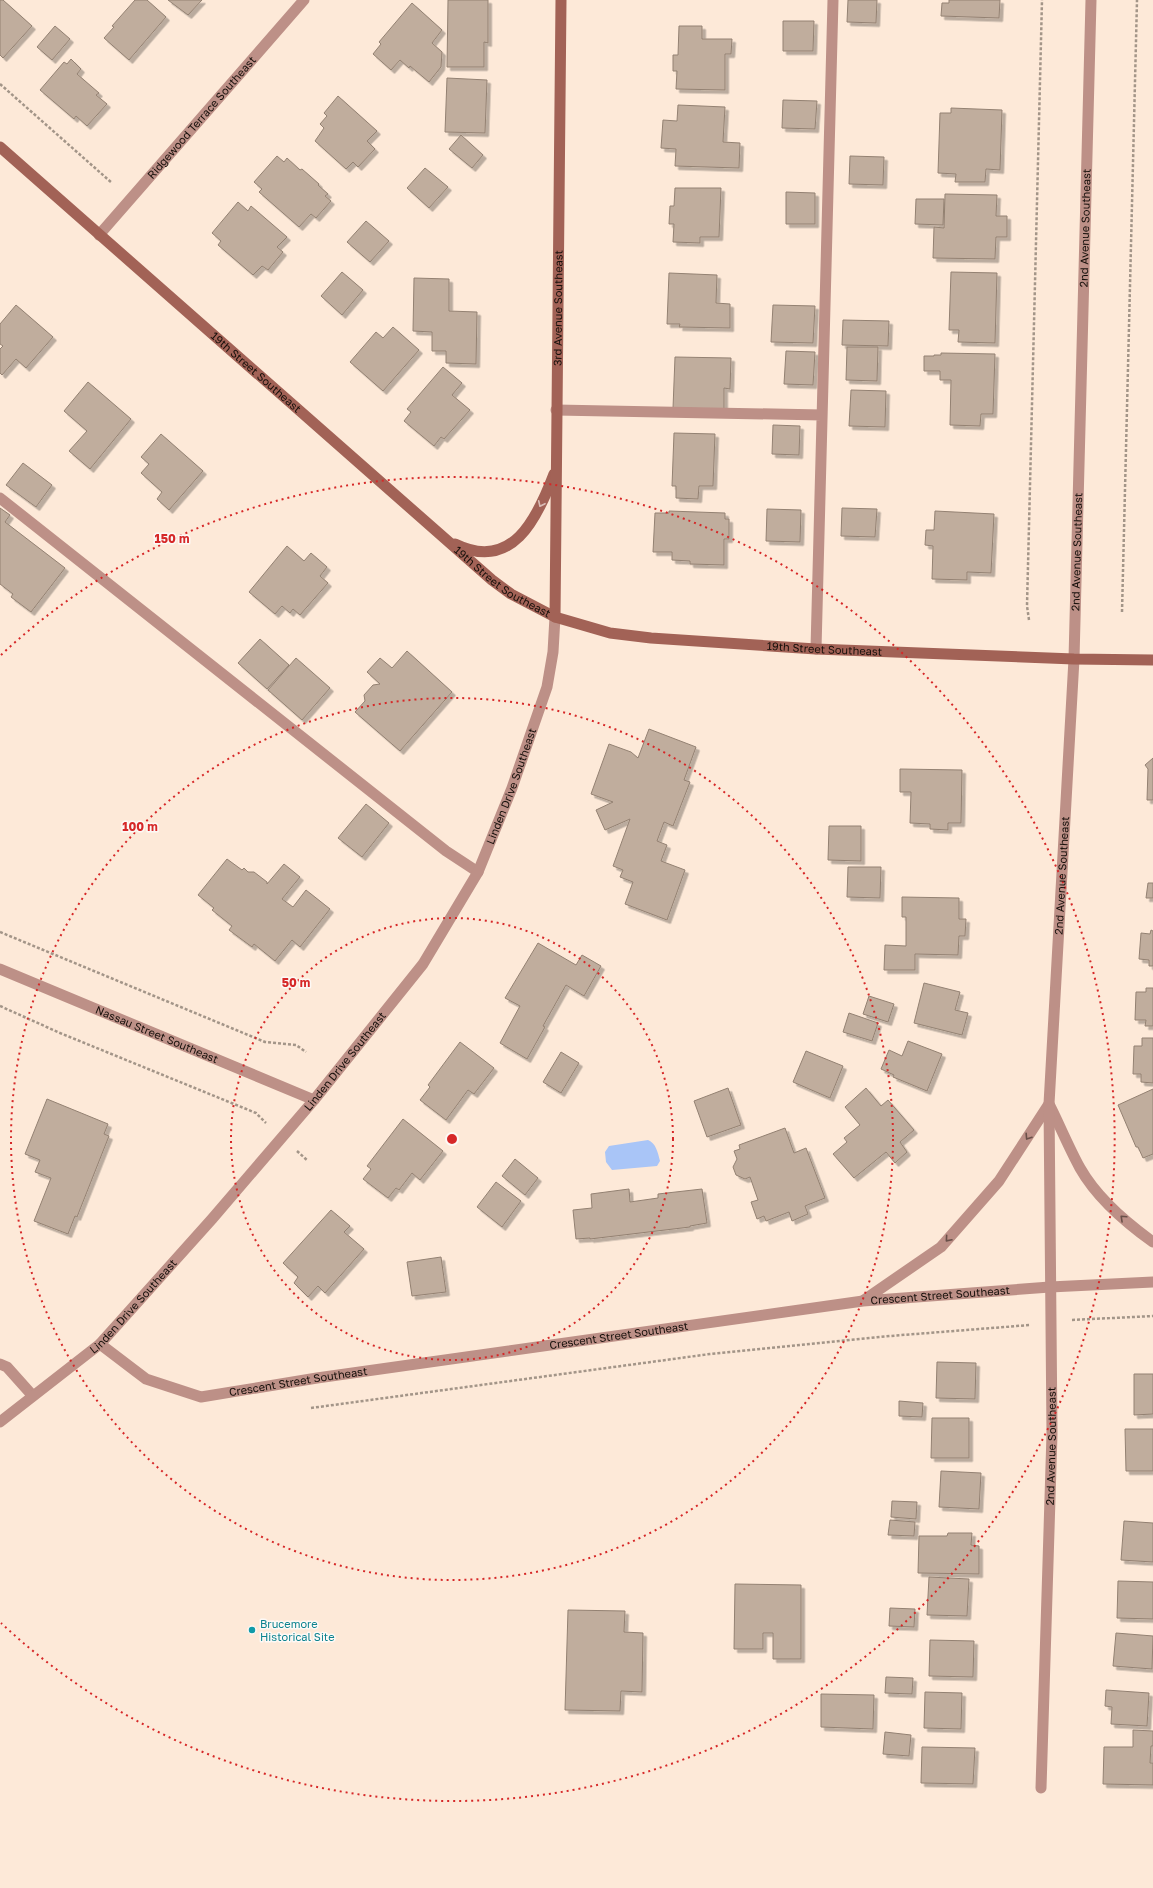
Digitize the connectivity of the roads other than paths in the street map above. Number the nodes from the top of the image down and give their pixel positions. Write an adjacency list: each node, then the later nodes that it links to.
1 (304, 0): 6 (street, Ridgewood Terrace Southeast)
2 (561, 0): 7 (main road, 3rd Avenue Southeast)
3 (833, 0): 8 (street)
4 (1091, 0): 14 (street, 2nd Avenue Southeast)
5 (0, 147): 6 (main road, 19th Street Southeast)
6 (99, 235): 11 (main road, 19th Street Southeast)
7 (556, 410): 8 (street); 9 (main road, 3rd Avenue Southeast)
8 (822, 415): 13 (street)
9 (556, 468): 11 (main road, one-way to 11); 12 (main road, 3rd Avenue Southeast)
10 (0, 498): 16 (street)
11 (446, 540): 12 (main road, 19th Street Southeast)
12 (555, 617): 13 (main road, 19th Street Southeast); 16 (street, Linden Drive Southeast)
13 (816, 649): 14 (main road, 19th Street Southeast)
14 (1074, 659): 15 (main road, 19th Street Southeast); 19 (street, 2nd Avenue Southeast)
15 (1153, 660)
16 (478, 872): 18 (street, Linden Drive Southeast)
17 (0, 969): 18 (street, Nassau Street Southeast)
18 (314, 1100): 24 (street, Linden Drive Southeast)
19 (1049, 1104): 20 (street, 2nd Avenue Southeast, one-way to 19); 22 (street, 2nd Avenue Southeast); 23 (street, 2nd Avenue Southeast, one-way to 23)
20 (1153, 1242)
21 (1153, 1282): 22 (street, Crescent Street Southeast)
22 (1050, 1287): 23 (street, Crescent Street Southeast); 28 (street, 2nd Avenue Southeast)
23 (862, 1301): 24 (street, Crescent Street Southeast)
24 (100, 1344): 26 (street, Linden Drive Southeast)
25 (0, 1364): 26 (street)
26 (32, 1395): 27 (street, Linden Drive Southeast)
27 (0, 1422)
28 (1041, 1788)

